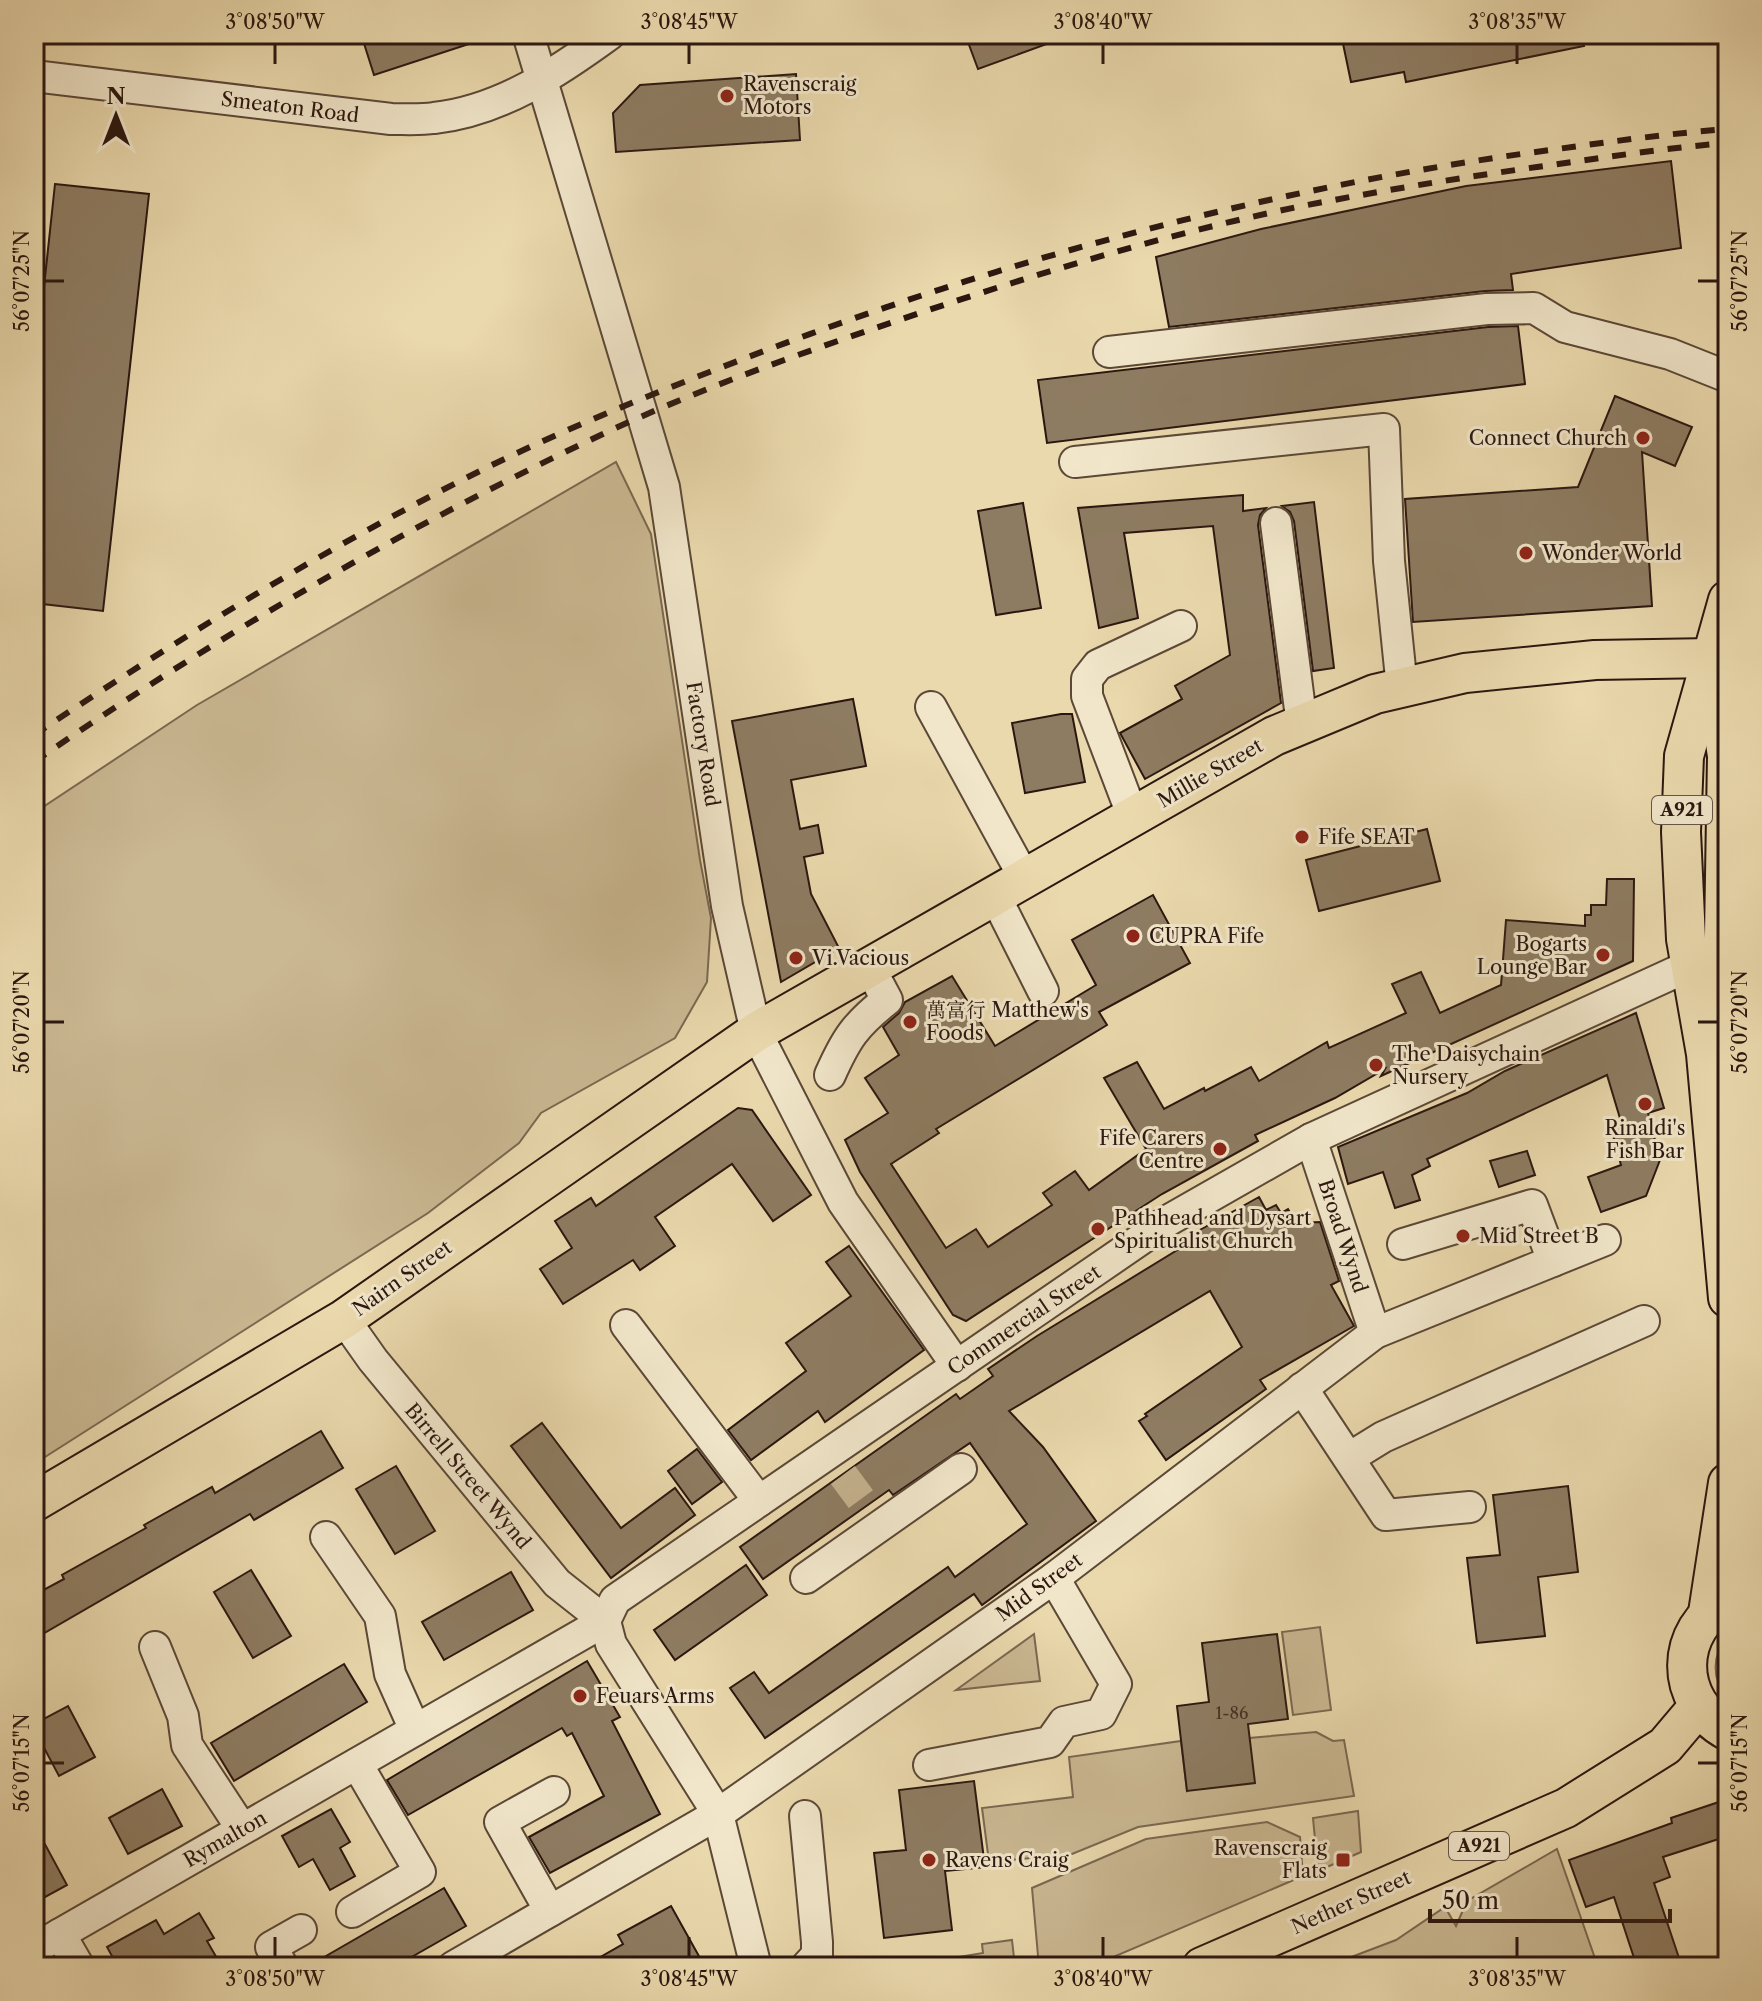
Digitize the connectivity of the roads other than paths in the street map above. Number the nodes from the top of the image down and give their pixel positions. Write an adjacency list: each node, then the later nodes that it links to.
1 (528, 34): 4 (street, Factory Road)
2 (610, 34): 4 (street, Smeaton Road)
3 (34, 76): 4 (street, Smeaton Road)
4 (540, 81): 22 (street, Factory Road)
5 (1109, 352): 6 (street)
6 (1728, 377)
7 (1075, 462): 12 (street)
8 (1276, 523): 14 (street)
9 (1728, 600): 11 (main road, A921)
10 (1181, 626): 15 (street)
11 (1712, 658): 12 (main road, Millie Street); 16 (main road, A921); 18 (main road, A921)
12 (1402, 688): 14 (main road, Millie Street)
13 (931, 707): 17 (street)
14 (1302, 725): 15 (main road, Millie Street)
15 (1133, 817): 17 (main road, Millie Street)
16 (1727, 841): 21 (main road, A921)
17 (1010, 888): 19 (main road, Millie Street); 20 (street)
18 (1691, 965): 23 (main road, A921); 25 (street, Commercial Street)
19 (870, 968): 22 (main road, Millie Street); 24 (street)
20 (1043, 991)
21 (1721, 1002): 23 (main road, A921)
22 (756, 1032): 30 (main road, Nairn Street); 34 (street, Factory Road)
23 (1706, 1054): 29 (main road, A921)
24 (830, 1075)
25 (1311, 1139): 33 (street, Broad Wynd); 34 (street, Commercial Street)
26 (1605, 1240): 28 (street, Mid Street)
27 (1403, 1244): 28 (street)
28 (1553, 1261): 33 (street, Mid Street)
29 (1728, 1298)
30 (344, 1319): 40 (main road, Nairn Street); 46 (street, Birrell Street Wynd)
31 (1644, 1321): 36 (street)
32 (626, 1325): 39 (street)
33 (1375, 1333): 35 (street, Mid Street)
34 (957, 1366): 39 (street, Commercial Street)
35 (1302, 1388): 36 (street); 44 (street, Mid Street)
36 (1349, 1458): 41 (street)
37 (961, 1469): 43 (street)
38 (1728, 1483): 45 (main road)
39 (759, 1501): 46 (street, Commercial Street)
40 (34, 1502)
41 (1470, 1507)
42 (326, 1537): 49 (street)
43 (806, 1578)
44 (1054, 1578): 52 (street); 54 (street, Mid Street)
45 (1718, 1606): 48 (main road)
46 (605, 1621): 49 (street, Rymalton); 54 (street)
47 (155, 1647): 56 (street)
48 (1698, 1707): 50 (main road); 68 (main road, Nether Street / A921)
49 (415, 1730): 51 (street, Rymalton)
50 (1728, 1731)
51 (357, 1764): 56 (street, Rymalton); 58 (street)
52 (929, 1765)
53 (554, 1792): 57 (street)
54 (718, 1814): 57 (street, Mid Street); 66 (street)
55 (805, 1816): 67 (street)
56 (242, 1829): 60 (street, Rymalton)
57 (550, 1911): 62 (street, Mid Street)
58 (352, 1912)
59 (301, 1930): 64 (street)
60 (60, 1934): 61 (street, Rymalton); 63 (street)
61 (34, 1949)
62 (485, 1959): 65 (street, Mid Street)
63 (79, 1967)
64 (283, 1967)
65 (453, 1967)
66 (756, 1967)
67 (806, 1967)
68 (1202, 1967)

